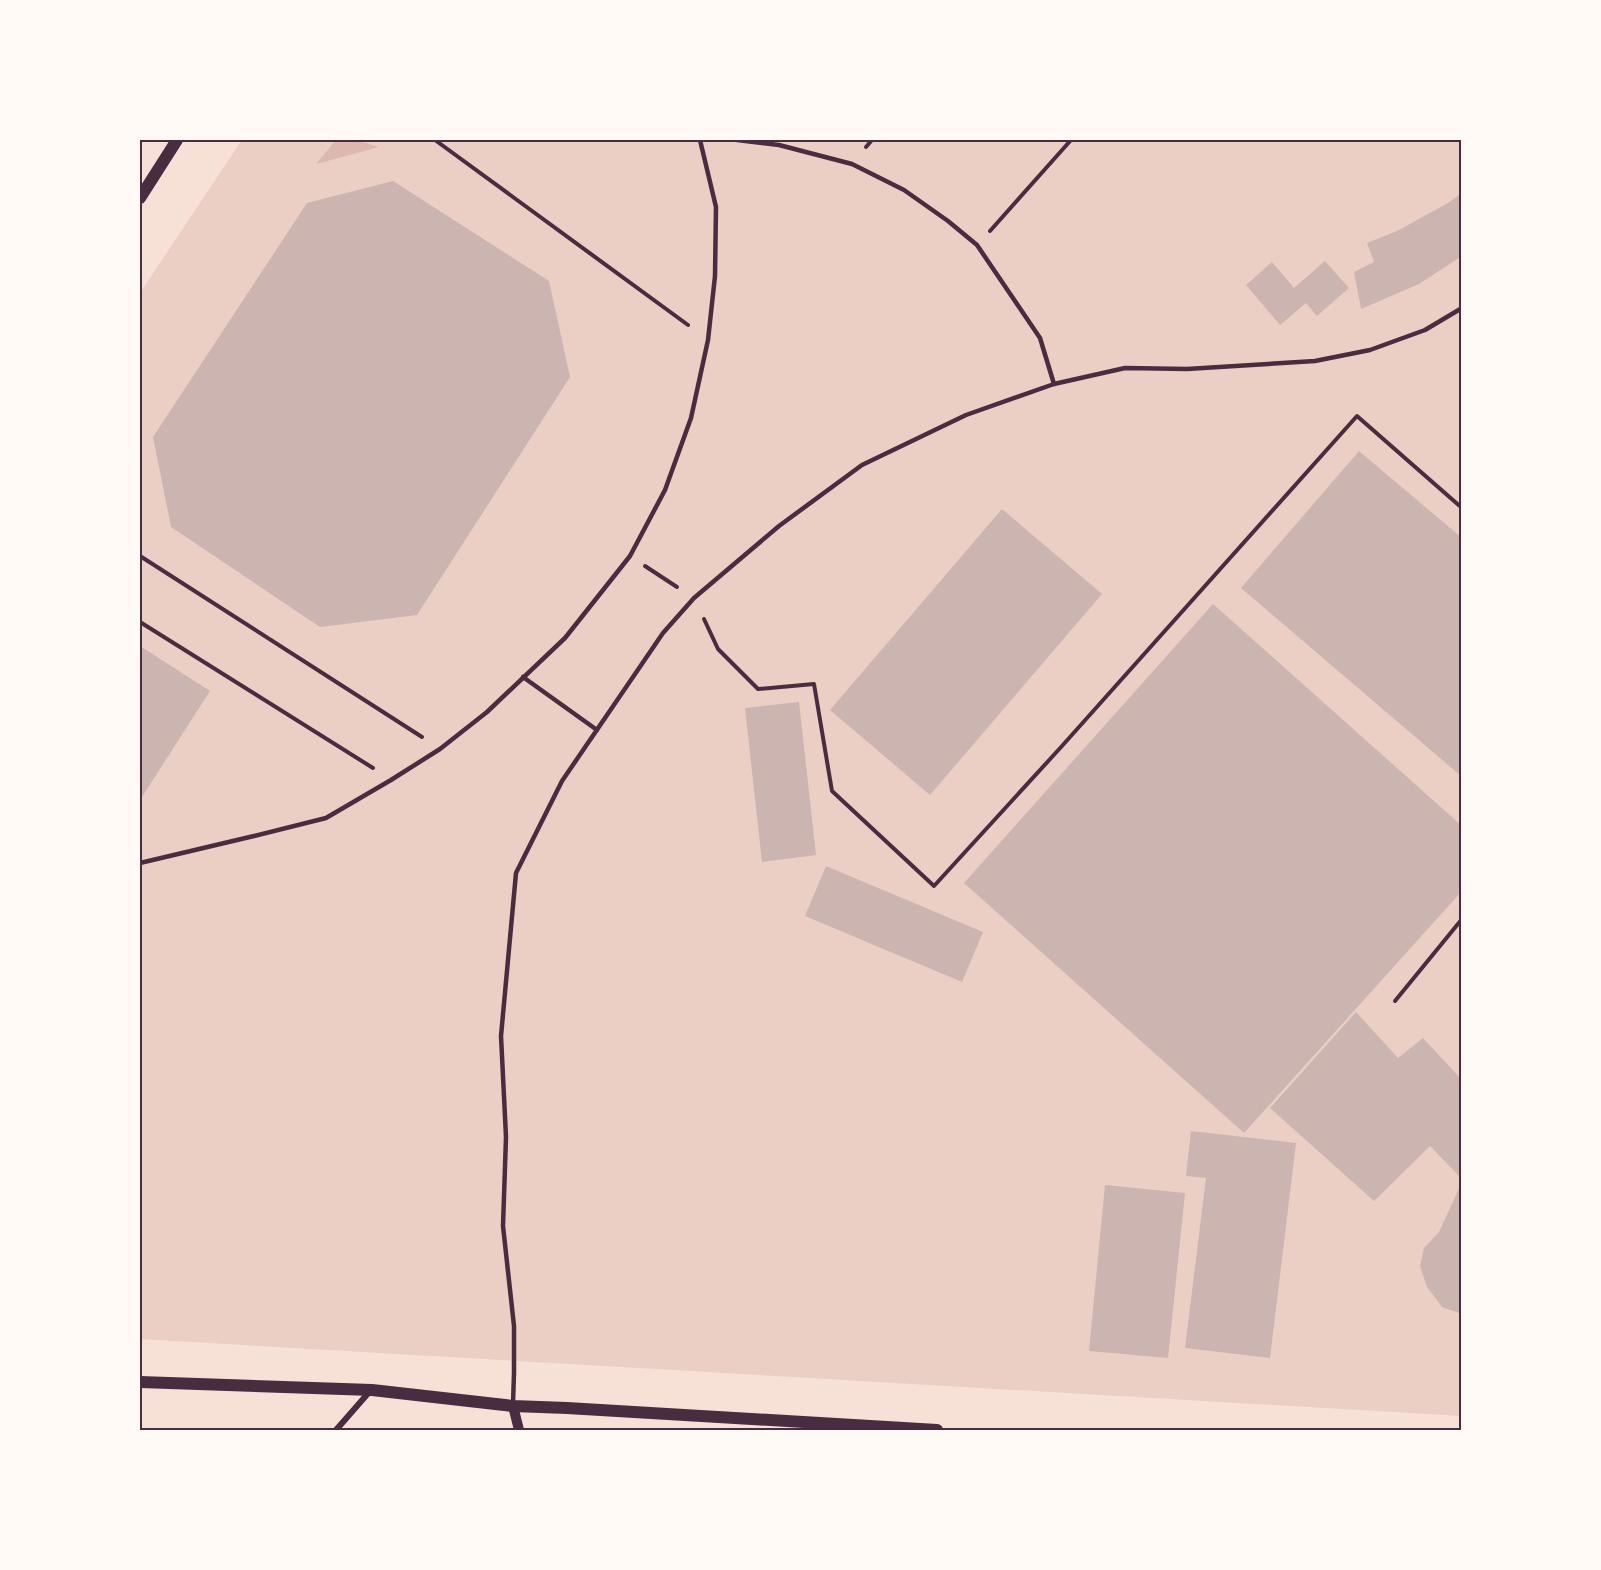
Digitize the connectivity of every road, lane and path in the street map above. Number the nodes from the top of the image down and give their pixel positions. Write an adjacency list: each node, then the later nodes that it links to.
1 (177, 140): 6 (main road)
2 (435, 140): 9 (path)
3 (700, 140): 9 (lane)
4 (737, 140): 7 (lane)
5 (1071, 140): 7 (path)
6 (140, 198)
7 (977, 245): 10 (lane)
8 (1461, 308): 10 (lane)
9 (708, 340): 13 (lane)
10 (1054, 384): 14 (lane)
11 (1461, 508): 14 (path)
12 (140, 556): 18 (path)
13 (630, 556): 14 (path); 16 (lane)
14 (694, 598): 17 (lane)
15 (140, 622): 19 (path)
16 (523, 677): 17 (lane); 18 (lane)
17 (597, 730): 25 (lane)
18 (440, 749): 19 (lane)
19 (391, 780): 20 (lane)
20 (140, 862)
21 (1461, 919): 22 (path)
22 (1395, 1001)
23 (140, 1382): 24 (main road)
24 (372, 1390): 25 (main road); 26 (street)
25 (513, 1406): 27 (street); 28 (main road)
26 (336, 1431)
27 (519, 1431)
28 (937, 1431)

